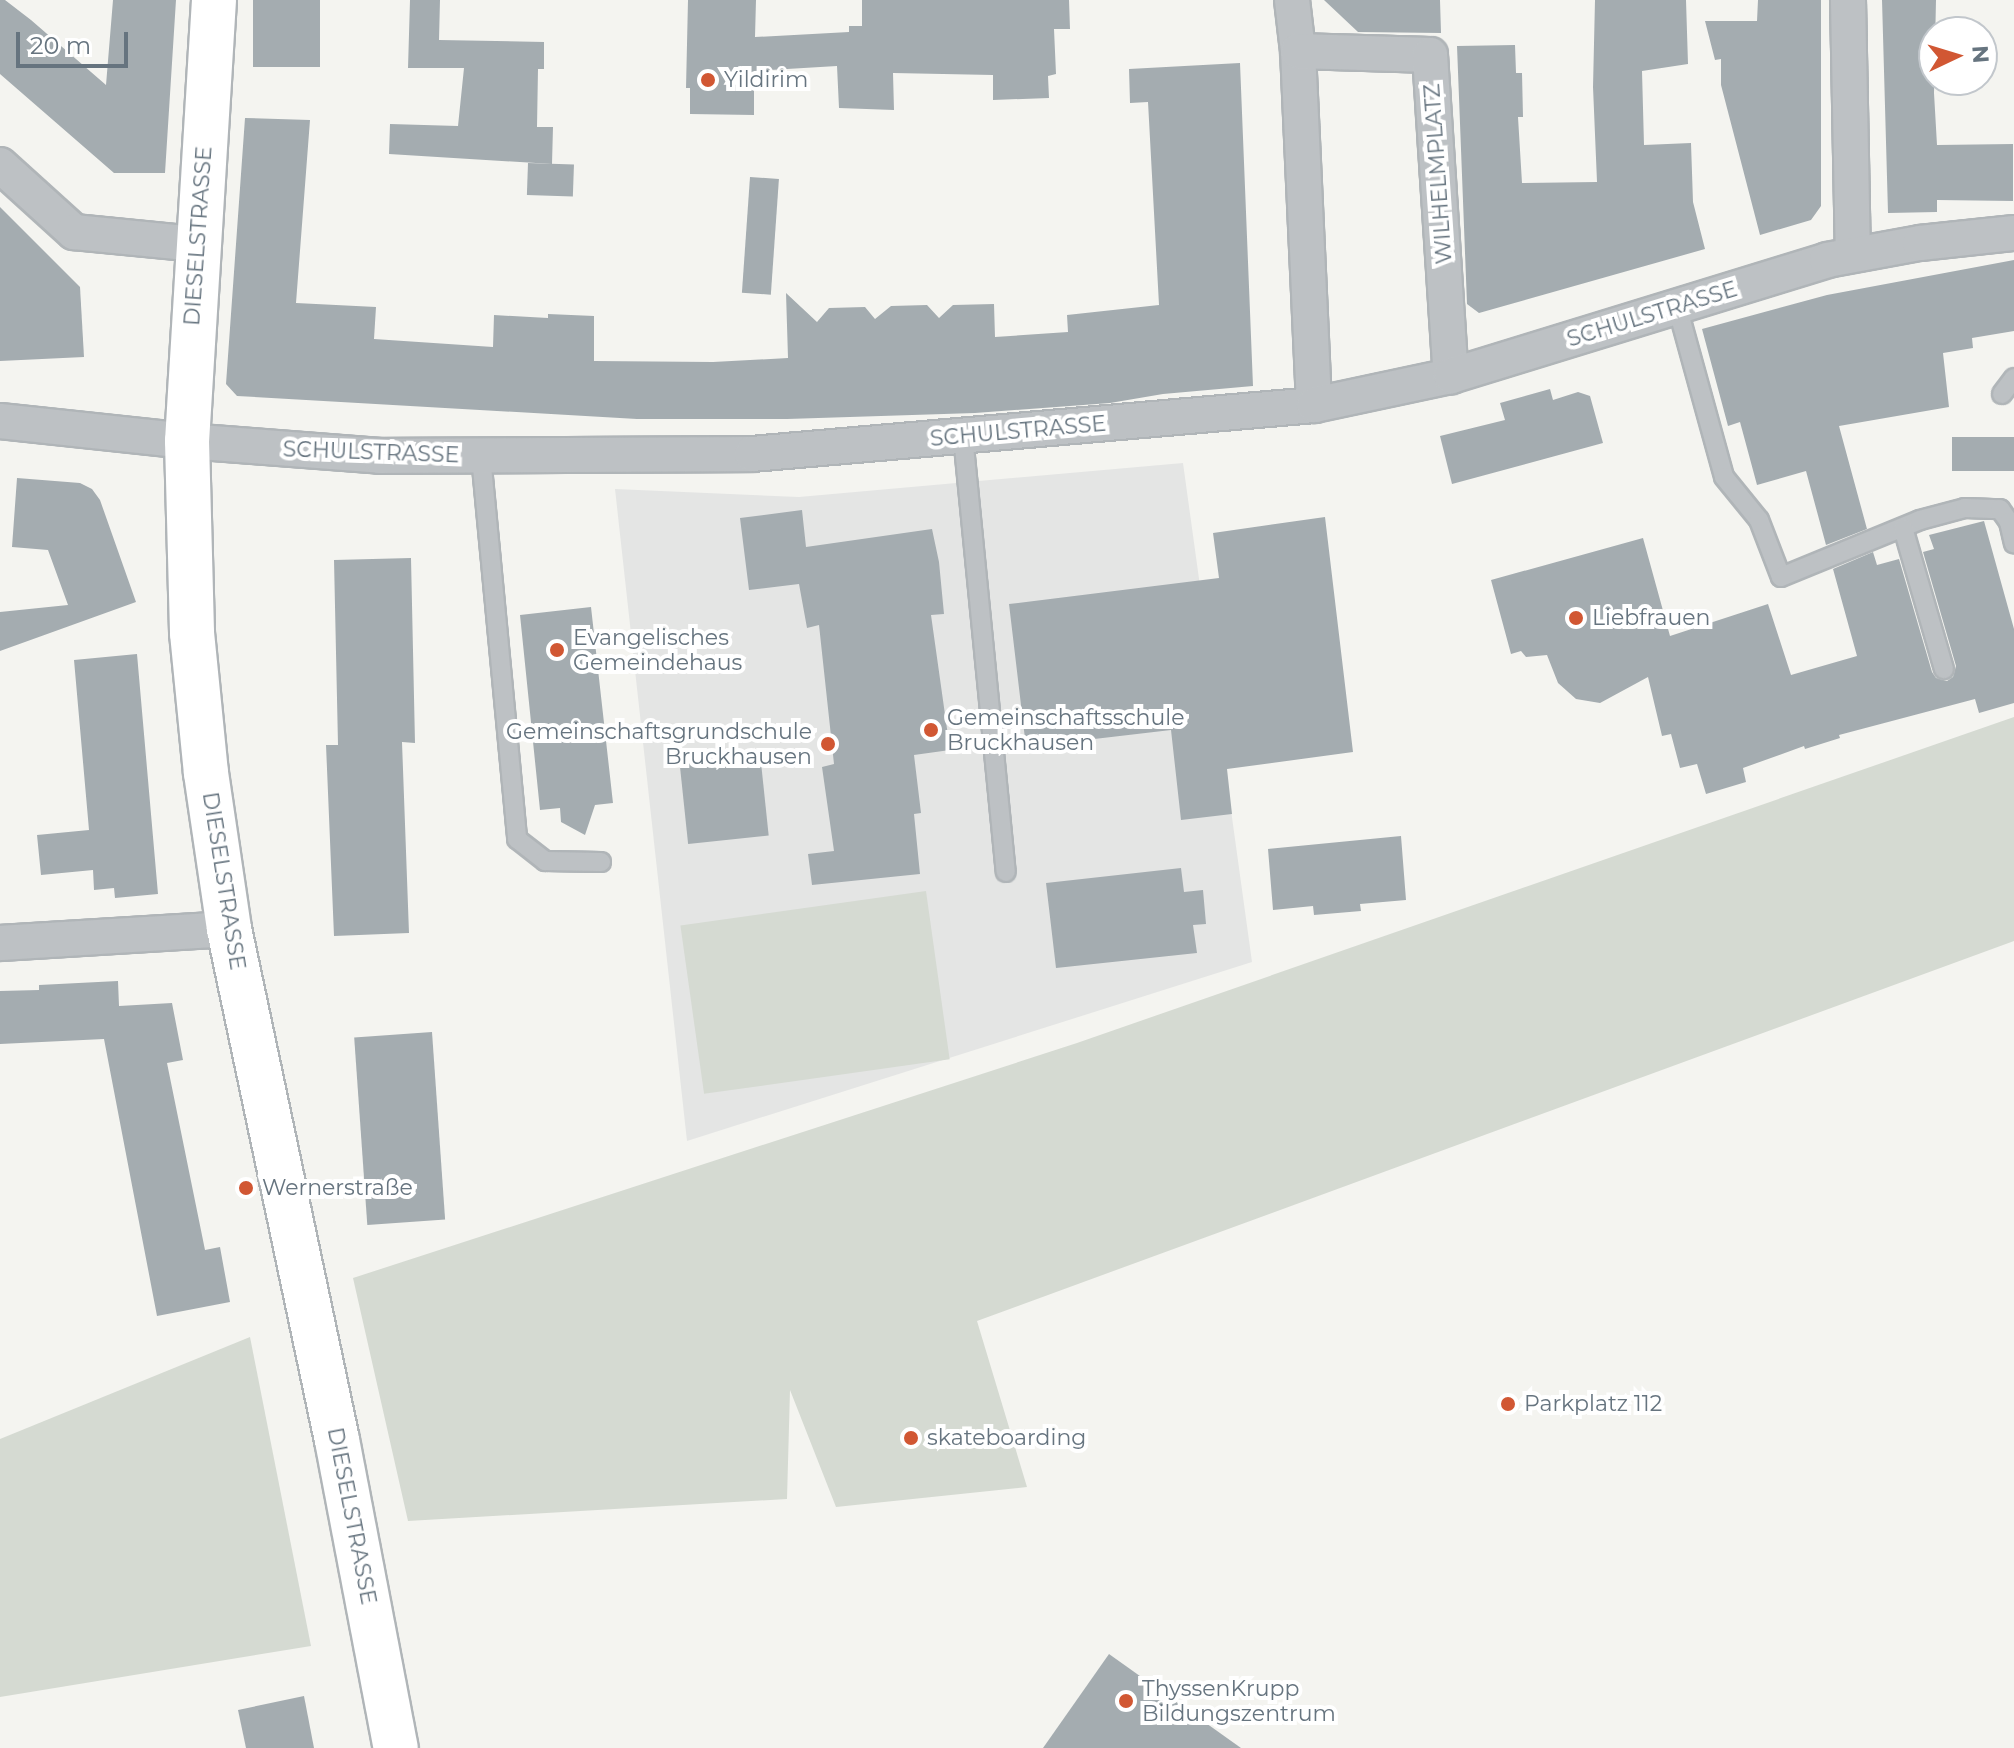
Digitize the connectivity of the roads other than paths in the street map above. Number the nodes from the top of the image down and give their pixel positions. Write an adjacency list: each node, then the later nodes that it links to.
1 (214, 0): 7 (street, DIESELSTRASSE)
2 (1292, 0): 4 (street)
3 (1848, 0): 8 (street)
4 (1298, 51): 10 (street, WILHELMPLATZ); 13 (street)
5 (0, 165): 7 (street)
6 (2014, 233): 8 (street, SCHULSTRASSE)
7 (197, 244): 16 (street, DIESELSTRASSE)
8 (1853, 254): 9 (street, SCHULSTRASSE)
9 (1677, 306): 10 (street, SCHULSTRASSE); 18 (lane)
10 (1451, 376): 13 (street, SCHULSTRASSE)
11 (2014, 378): 12 (lane)
12 (2002, 394)
13 (1314, 405): 15 (street, SCHULSTRASSE)
14 (0, 421): 16 (street, SCHULSTRASSE)
15 (963, 436): 17 (street, SCHULSTRASSE); 22 (lane)
16 (187, 441): 17 (street, SCHULSTRASSE); 23 (street, DIESELSTRASSE)
17 (481, 456): 21 (lane)
18 (1903, 528): 19 (lane); 20 (lane)
19 (2014, 543)
20 (1944, 669)
21 (601, 862)
22 (1006, 872)
23 (229, 929): 24 (street); 25 (street, DIESELSTRASSE)
24 (0, 943)
25 (396, 1748)

